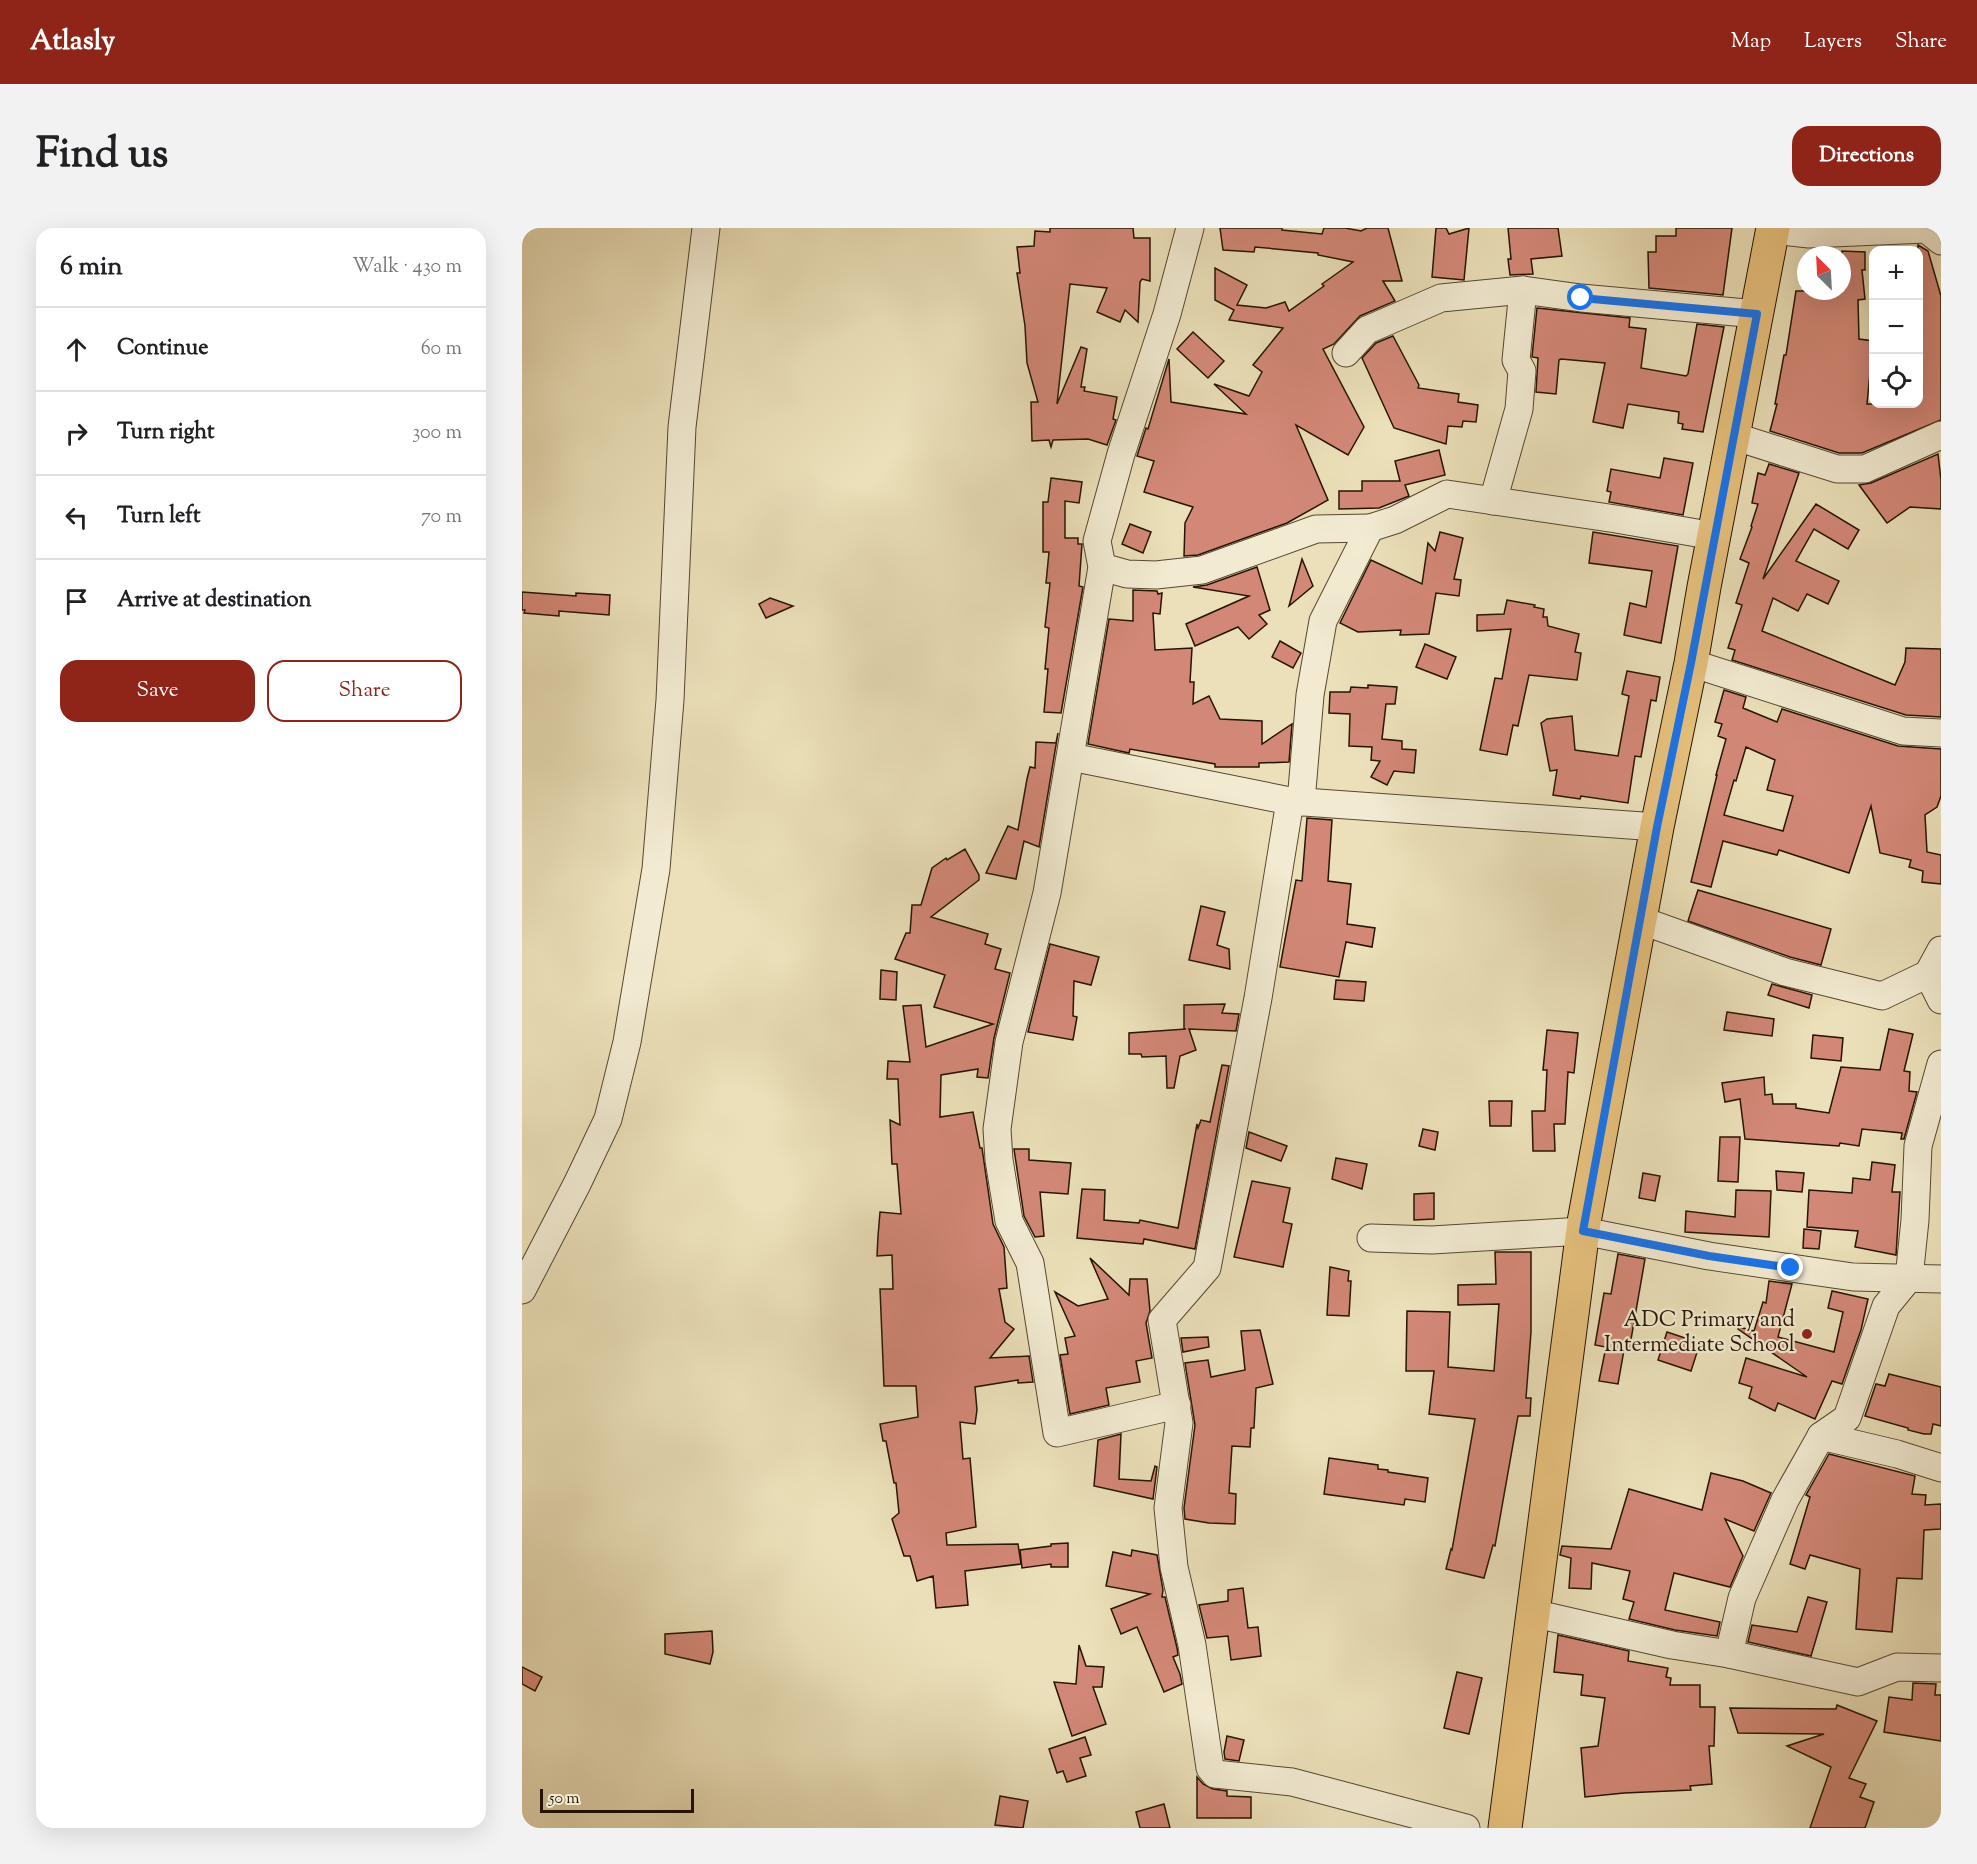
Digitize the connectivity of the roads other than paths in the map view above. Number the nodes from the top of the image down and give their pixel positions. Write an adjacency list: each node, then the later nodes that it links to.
1 (706, 228): 28 (street)
2 (1190, 228): 13 (street)
3 (1773, 229): 4 (street); 6 (main road)
4 (1941, 241)
5 (1523, 290): 6 (street); 7 (street); 10 (street)
6 (1757, 314): 9 (main road)
7 (1346, 353)
8 (1941, 435): 9 (street)
9 (1733, 436): 12 (main road)
10 (1493, 501): 11 (street); 12 (street)
11 (1370, 528): 13 (street); 17 (street)
12 (1714, 536): 14 (main road)
13 (1102, 567): 16 (street)
14 (1691, 663): 15 (street); 18 (main road)
15 (1941, 733)
16 (1071, 757): 17 (street); 29 (street)
17 (1295, 801): 18 (street); 29 (street)
18 (1657, 827): 19 (main road)
19 (1640, 920): 21 (street); 24 (main road)
20 (1941, 950): 21 (street)
21 (1928, 974): 22 (street)
22 (1941, 1000)
23 (1941, 1064): 26 (street)
24 (1583, 1231): 25 (street); 26 (street); 32 (main road)
25 (1371, 1238)
26 (1909, 1278): 27 (street); 30 (street)
27 (1941, 1279)
28 (522, 1290)
29 (1177, 1405): 35 (street)
30 (1821, 1436): 31 (street); 33 (street)
31 (1941, 1468)
32 (1532, 1613): 33 (street); 36 (main road)
33 (1729, 1654): 34 (street)
34 (1941, 1668)
35 (1466, 1828)
36 (1505, 1828)

